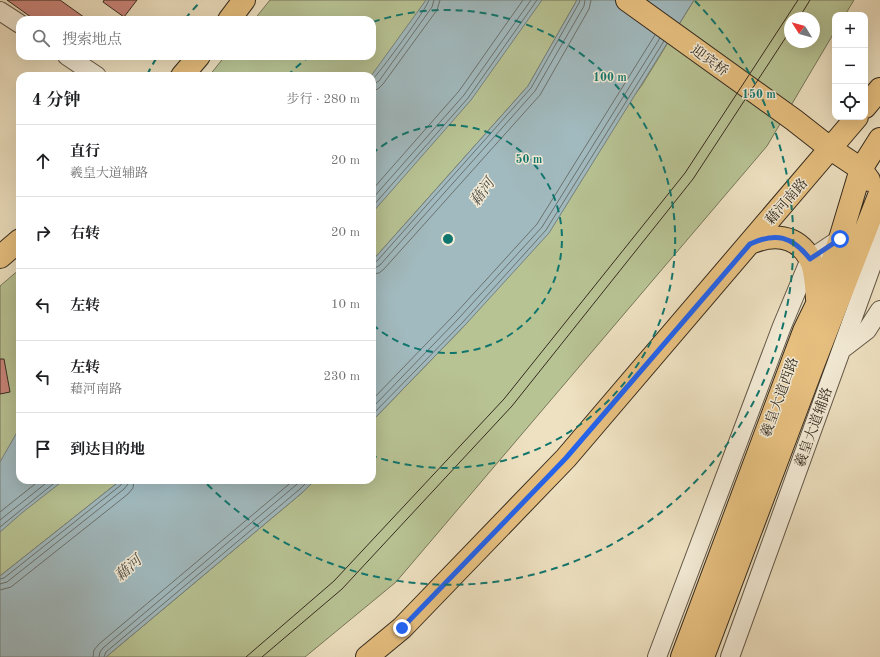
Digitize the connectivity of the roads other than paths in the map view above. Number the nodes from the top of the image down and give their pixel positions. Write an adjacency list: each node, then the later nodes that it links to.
1 (244, 0): 4 (main road)
2 (627, 0): 14 (main road, 迎宾桥)
3 (0, 11): 5 (street)
4 (232, 16)
5 (16, 21)
6 (73, 60): 8 (street)
7 (196, 60): 9 (main road)
8 (90, 72)
9 (185, 72)
10 (880, 89): 11 (main road)
11 (868, 103)
12 (855, 120): 14 (main road, 藉河南路)
13 (880, 139): 15 (main road, 羲皇大道西路)
14 (831, 149): 15 (main road, 迎宾桥); 19 (main road, 藉河南路)
15 (861, 168): 16 (main road); 17 (main road, 羲皇大道西路)
16 (880, 193): 24 (main road, 羲皇大道西路)
17 (840, 239): 21 (street); 22 (main road, 羲皇大道西路)
18 (16, 243): 20 (main road)
19 (750, 244): 21 (main road); 25 (main road, 藉河南路)
20 (0, 257)
21 (810, 259): 22 (main road); 26 (street)
22 (818, 302): 27 (main road, 羲皇大道西路)
23 (880, 310): 24 (street)
24 (831, 348): 28 (main road, 羲皇大道西路); 29 (street, 羲皇大道辅路)
25 (367, 657)
26 (657, 657)
27 (682, 657)
28 (703, 657)
29 (730, 657)

